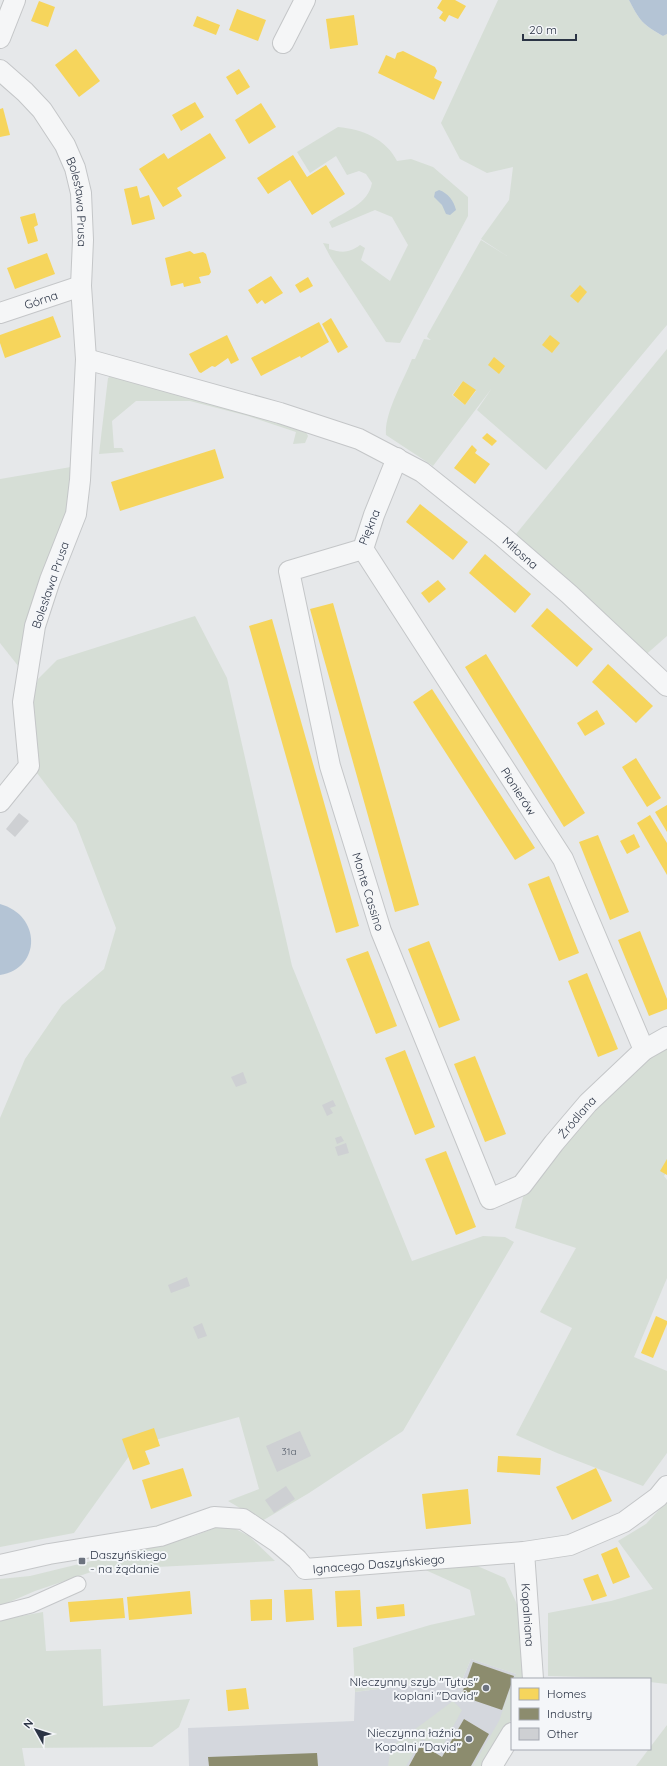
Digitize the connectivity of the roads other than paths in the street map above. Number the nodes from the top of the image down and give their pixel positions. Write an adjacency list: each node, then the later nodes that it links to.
1 (15, 0): 3 (street)
2 (305, 0): 4 (street)
3 (0, 38)
4 (283, 43)
5 (0, 70): 6 (street, Bolesława Prusa)
6 (81, 286): 7 (street, Górna); 8 (street, Bolesława Prusa)
7 (0, 314)
8 (86, 359): 9 (street, Miłosna); 13 (street, Bolesława Prusa)
9 (397, 458): 10 (street, Piękna); 12 (street, Miłosna)
10 (363, 549): 11 (street, Piękna); 15 (street, Pionierów)
11 (289, 571): 16 (street, Monte Cassino)
12 (667, 686)
13 (0, 802)
14 (667, 1037): 15 (street, Źródlana)
15 (644, 1050): 16 (street, Źródlana)
16 (490, 1199)
17 (667, 1486): 18 (street, Ignacego Daszyńskiego)
18 (524, 1552): 19 (street, Ignacego Daszyńskiego); 22 (street, Kopalniana)
19 (0, 1565)
20 (78, 1584): 21 (street)
21 (0, 1612)
22 (533, 1678)
23 (511, 1736): 24 (street)
24 (492, 1766)

